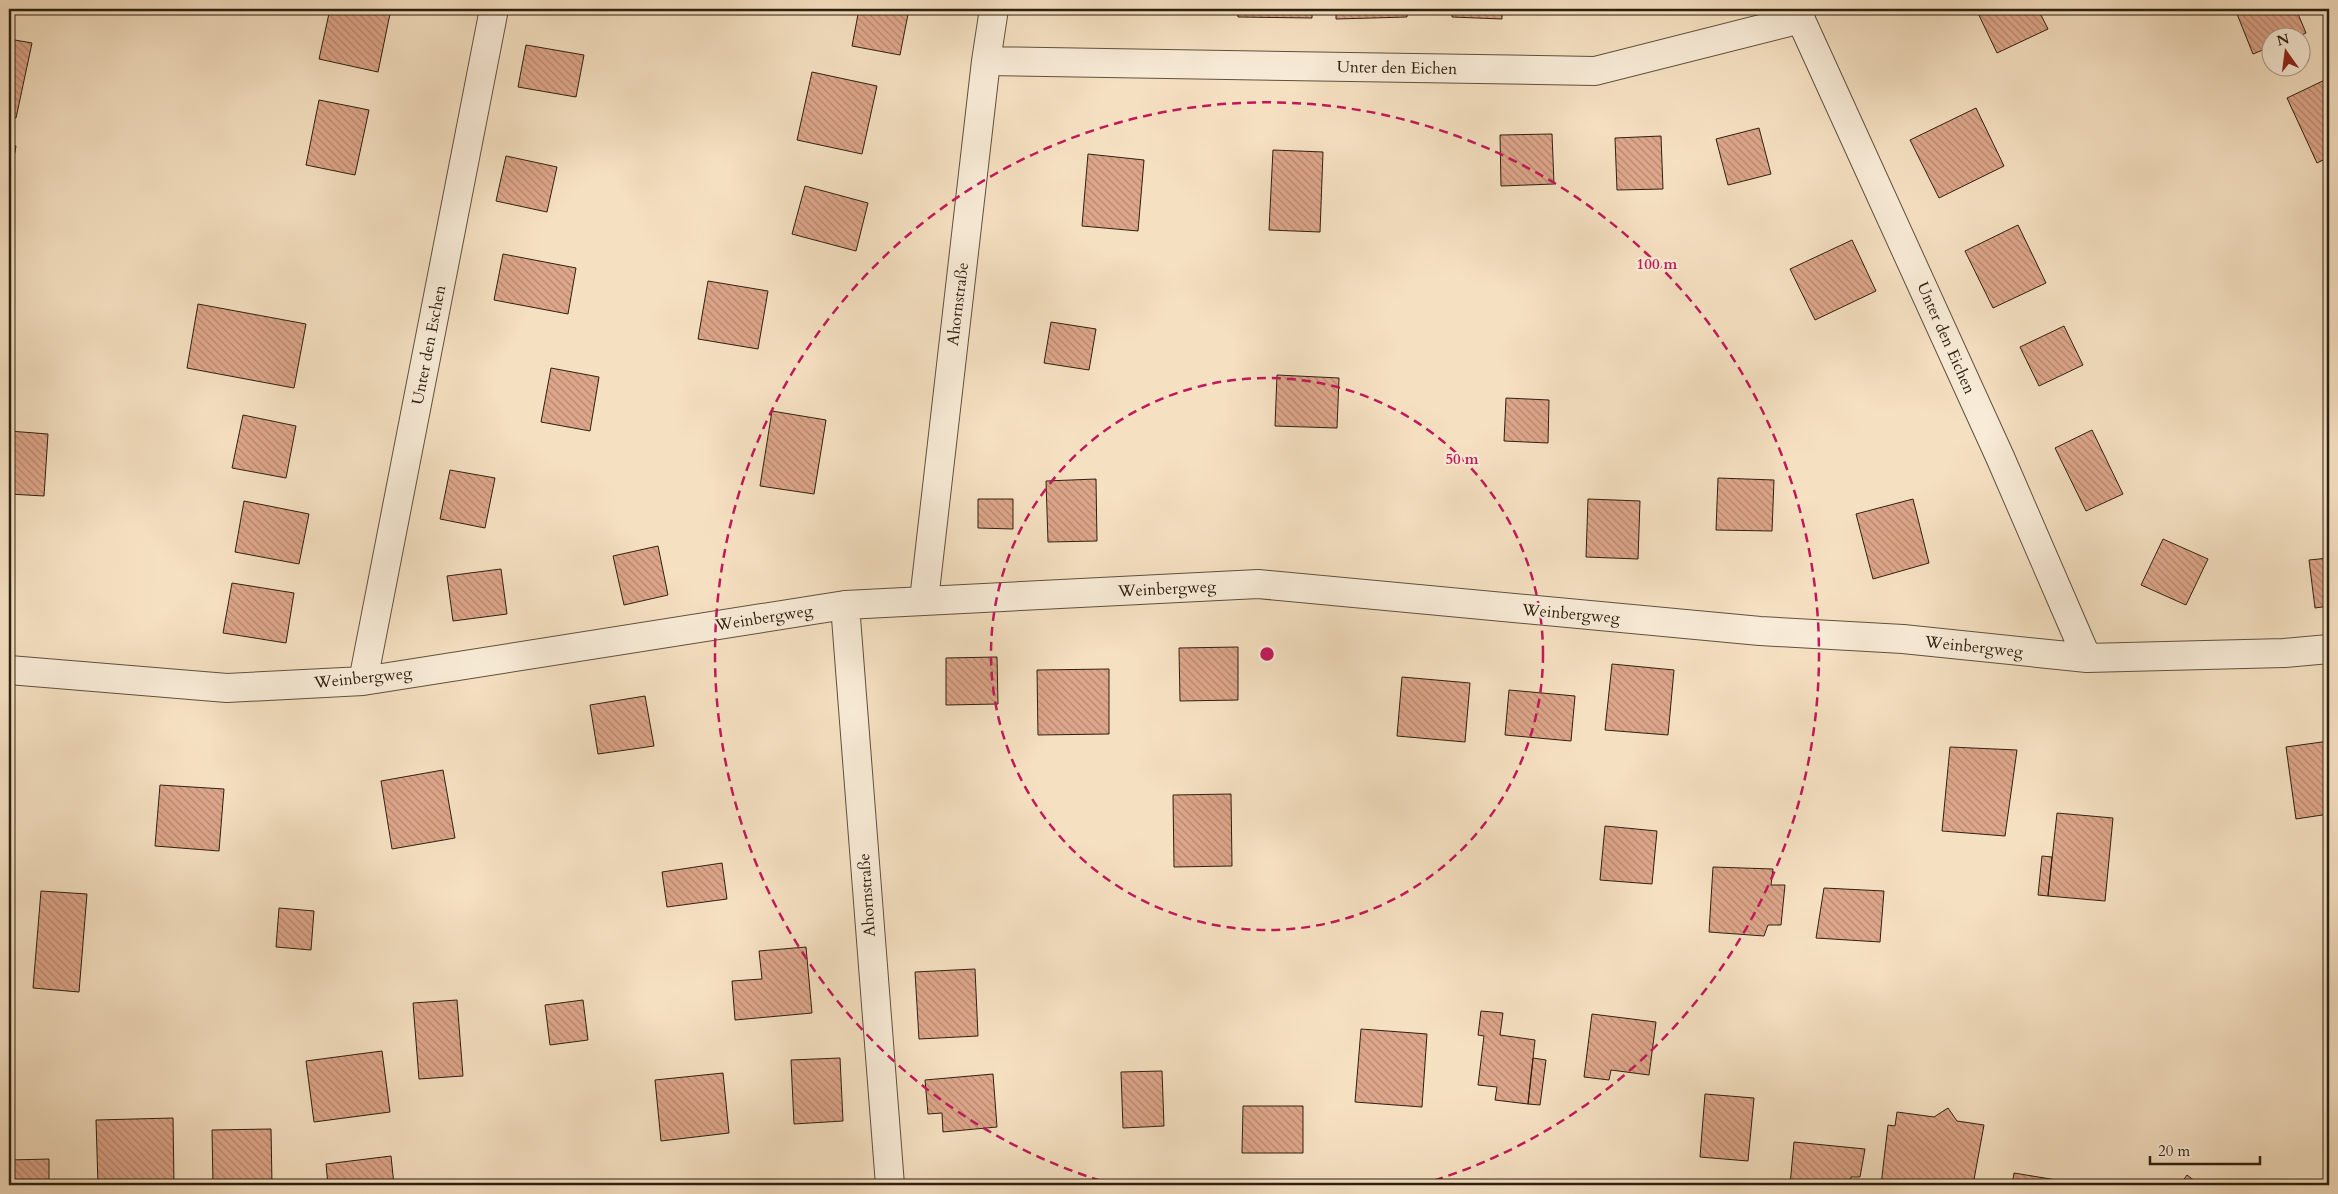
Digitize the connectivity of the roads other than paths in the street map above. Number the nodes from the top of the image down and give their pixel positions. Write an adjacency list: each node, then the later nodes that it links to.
1 (494, 9): 10 (street, Unter den Eschen)
2 (994, 9): 4 (street, Ahornstraße)
3 (1799, 14): 4 (street, Unter den Eichen); 8 (street, Unter den Eichen)
4 (986, 62): 5 (street, Ahornstraße)
5 (924, 600): 6 (street, Weinbergweg); 8 (street, Weinbergweg)
6 (845, 605): 10 (street, Weinbergweg); 11 (street, Ahornstraße)
7 (2329, 649): 8 (street, Weinbergweg)
8 (2087, 658)
9 (9, 670): 10 (street, Weinbergweg)
10 (363, 681)
11 (890, 1185)

